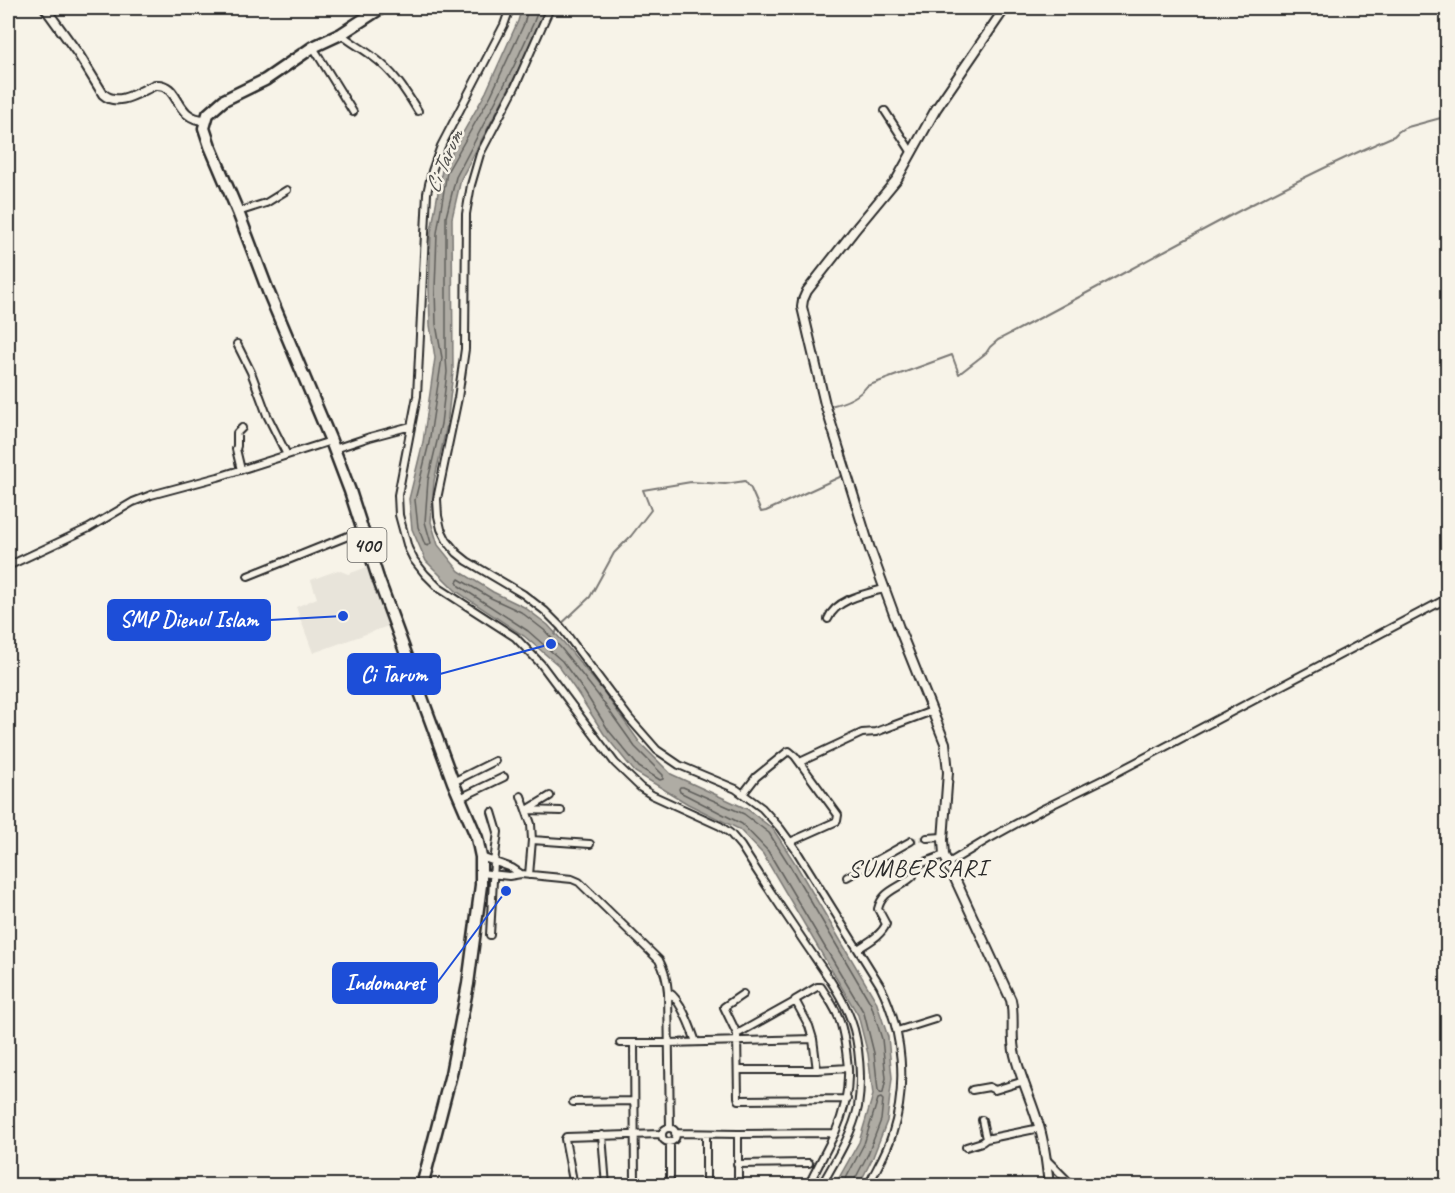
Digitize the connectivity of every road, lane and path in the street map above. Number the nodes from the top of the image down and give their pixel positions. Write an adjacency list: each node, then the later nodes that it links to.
1 (45, 8): 11 (street)
2 (381, 8): 6 (main road)
3 (510, 8): 16 (street)
4 (550, 8): 32 (street)
5 (1005, 8): 12 (street)
6 (341, 34): 7 (main road); 8 (street)
7 (313, 47): 10 (street); 11 (main road)
8 (418, 111)
9 (885, 111): 12 (street)
10 (352, 112)
11 (205, 120): 14 (main road, 400)
12 (912, 153): 24 (street)
13 (287, 190): 14 (street)
14 (238, 212): 18 (main road, 400)
15 (237, 344): 19 (street)
16 (411, 426): 18 (street); 98 (street)
17 (242, 428): 20 (street)
18 (332, 445): 19 (street); 21 (main road, 400)
19 (287, 455): 20 (street)
20 (241, 470): 22 (street)
21 (363, 530): 23 (street); 31 (main road, 400)
22 (8, 566)
23 (248, 576)
24 (884, 589): 26 (street); 27 (street)
25 (1448, 598): 48 (street)
26 (828, 619)
27 (932, 711): 29 (street); 39 (street)
28 (495, 761): 31 (street)
29 (800, 762): 32 (street); 44 (street)
30 (504, 777): 35 (street)
31 (453, 782): 35 (main road, 400)
32 (743, 794): 44 (street)
33 (520, 796): 36 (street)
34 (550, 796): 36 (street)
35 (460, 798): 46 (main road, 400)
36 (526, 810): 37 (street); 41 (street)
37 (561, 811)
38 (492, 812): 47 (street)
39 (944, 837): 40 (street); 45 (street)
40 (927, 838)
41 (532, 840): 43 (street); 52 (street)
42 (910, 841): 53 (street)
43 (590, 844)
44 (793, 846): 55 (street)
45 (944, 855): 48 (street); 55 (street)
46 (481, 857): 47 (street); 49 (main road, 400)
47 (494, 862): 50 (street); 51 (street)
48 (948, 864): 70 (street)
49 (481, 873): 50 (street); 90 (main road, 400)
50 (494, 874): 51 (street); 54 (street)
51 (521, 874): 52 (street)
52 (529, 875): 56 (street)
53 (847, 877)
54 (490, 935)
55 (858, 949): 60 (street)
56 (668, 992): 63 (street); 66 (street)
57 (743, 994): 61 (street)
58 (796, 1001): 61 (street); 62 (street); 67 (street)
59 (935, 1018): 60 (street)
60 (897, 1031): 99 (street)
61 (738, 1037): 62 (street); 63 (street); 68 (street)
62 (813, 1039): 69 (street)
63 (696, 1041): 66 (street)
64 (620, 1042): 65 (street)
65 (634, 1043): 66 (street); 73 (street)
66 (668, 1043): 77 (street)
67 (848, 1068): 69 (street); 72 (street)
68 (738, 1070): 69 (street); 72 (street)
69 (817, 1070)
70 (1024, 1081): 71 (street); 76 (street)
71 (972, 1090)
72 (847, 1099): 78 (street)
73 (634, 1101): 74 (street); 83 (street)
74 (573, 1102)
75 (981, 1120): 84 (street)
76 (1040, 1128): 84 (street); 87 (street)
77 (673, 1130): 79 (street); 80 (street); 85 (street)
78 (836, 1132): 81 (street); 97 (street)
79 (661, 1134): 83 (street); 85 (street)
80 (706, 1134): 81 (street); 95 (street)
81 (738, 1134): 89 (street)
82 (602, 1135): 83 (street); 91 (street); 92 (street)
83 (634, 1135): 93 (street)
84 (986, 1139): 86 (street)
85 (669, 1142): 94 (street)
86 (966, 1147)
87 (1046, 1159): 100 (street); 101 (street)
88 (809, 1162): 89 (street)
89 (738, 1164): 96 (street)
90 (422, 1185)
91 (574, 1185)
92 (606, 1185)
93 (635, 1185)
94 (670, 1185)
95 (706, 1185)
96 (738, 1185)
97 (808, 1185)
98 (821, 1185)
99 (868, 1185)
100 (1049, 1185)
101 (1072, 1185)

